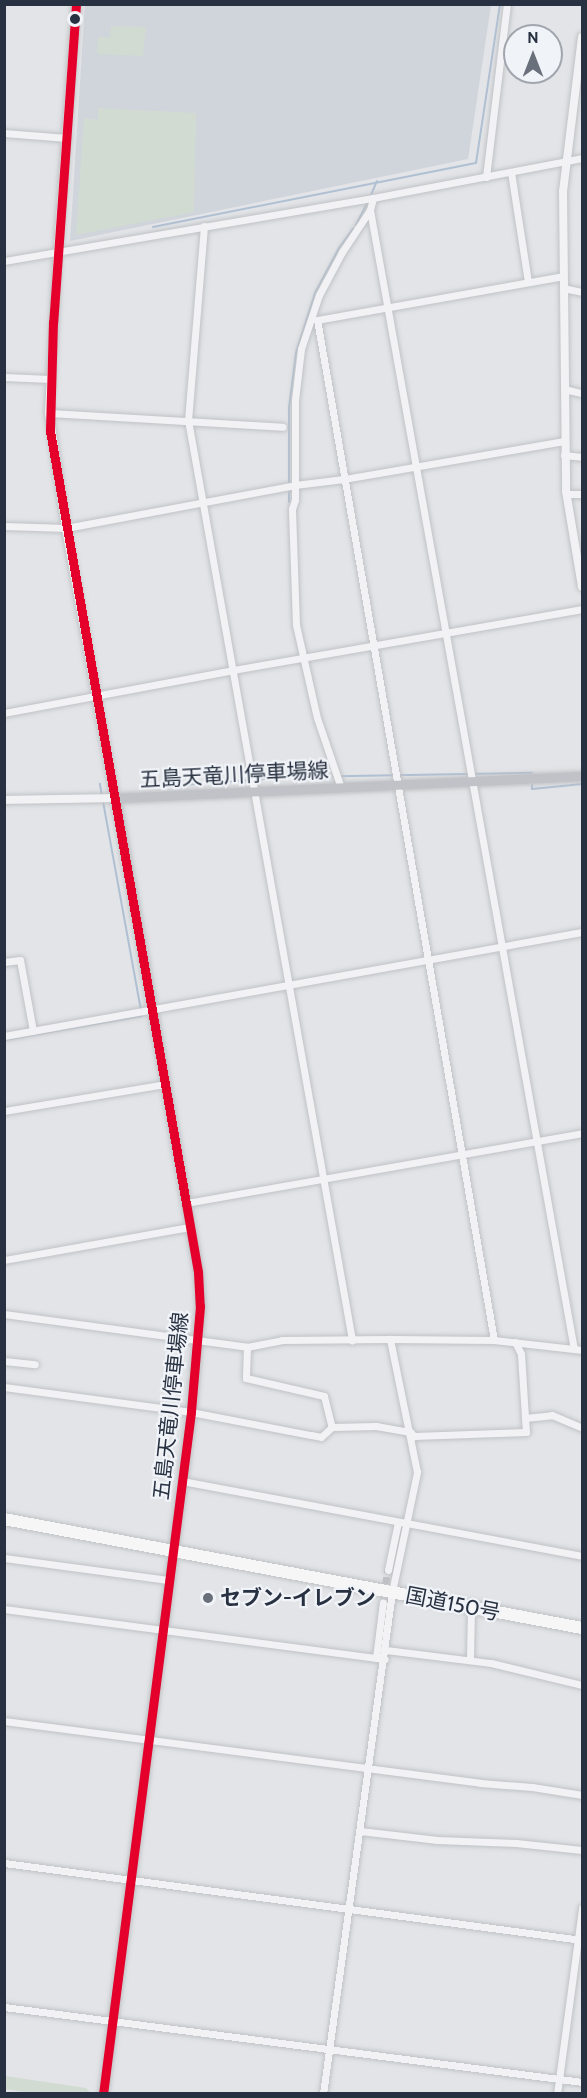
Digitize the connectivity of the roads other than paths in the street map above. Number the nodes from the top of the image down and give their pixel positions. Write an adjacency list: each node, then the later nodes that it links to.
1 (76, 4): 5 (street)
2 (507, 4): 9 (street)
3 (582, 37): 7 (street)
4 (4, 133): 5 (street)
5 (67, 138): 13 (street)
6 (582, 158): 7 (street)
7 (566, 162): 8 (street); 15 (street)
8 (511, 172): 9 (street); 16 (street)
9 (486, 177): 10 (street)
10 (373, 198): 11 (street); 12 (street)
11 (370, 210): 19 (street); 32 (street)
12 (204, 226): 13 (street); 25 (street)
13 (58, 251): 14 (street); 21 (street)
14 (4, 261)
15 (563, 276): 16 (street); 17 (street)
16 (528, 282): 19 (street)
17 (563, 288): 18 (street); 22 (street)
18 (582, 292)
19 (386, 307): 30 (street); 31 (street)
20 (4, 377): 21 (street)
21 (50, 379): 24 (street)
22 (564, 389): 23 (street); 27 (street)
23 (582, 393)
24 (49, 413): 25 (street); 37 (street)
25 (188, 420): 26 (street); 35 (street)
26 (283, 427)
27 (564, 441): 28 (street); 30 (street)
28 (564, 455): 29 (street); 33 (street)
29 (582, 457)
30 (415, 467): 31 (street); 40 (street)
31 (344, 479): 32 (street); 41 (street)
32 (295, 485): 35 (street); 42 (street)
33 (566, 494): 34 (street); 38 (street)
34 (582, 494)
35 (202, 503): 37 (street); 43 (street)
36 (4, 526): 37 (street)
37 (66, 528): 44 (street)
38 (582, 586)
39 (582, 609): 40 (street)
40 (445, 634): 41 (street); 47 (street)
41 (375, 646): 42 (street); 48 (street)
42 (302, 659): 43 (street); 49 (street)
43 (233, 670): 44 (street); 50 (street)
44 (97, 697): 45 (street); 51 (street)
45 (4, 713)
46 (582, 776): 47 (main road, 五島天竜川停車場線)
47 (472, 783): 48 (main road, 五島天竜川停車場線); 54 (street)
48 (398, 785): 49 (main road, 五島天竜川停車場線); 55 (street)
49 (340, 788): 50 (main road, 五島天竜川停車場線)
50 (255, 792): 51 (main road, 五島天竜川停車場線); 57 (street)
51 (115, 798): 52 (street); 58 (main road, 五島天竜川停車場線)
52 (4, 800)
53 (582, 932): 54 (street)
54 (501, 947): 55 (street); 64 (street)
55 (427, 960): 57 (street); 65 (street)
56 (4, 962): 59 (street)
57 (289, 985): 58 (street); 66 (street)
58 (152, 1011): 59 (street); 61 (main road, 五島天竜川停車場線)
59 (33, 1031): 60 (street)
60 (4, 1036)
61 (166, 1084): 62 (street); 67 (main road, 五島天竜川停車場線)
62 (4, 1111)
63 (582, 1132): 64 (street)
64 (536, 1141): 65 (street); 77 (street)
65 (462, 1153): 66 (street); 74 (street)
66 (323, 1178): 67 (street); 73 (street)
67 (186, 1203): 68 (main road, 五島天竜川停車場線)
68 (190, 1227): 69 (street); 72 (main road, 五島天竜川停車場線)
69 (4, 1260)
70 (4, 1314): 72 (street)
71 (390, 1339): 73 (street); 74 (street); 86 (street)
72 (199, 1340): 76 (street); 82 (main road, 五島天竜川停車場線)
73 (352, 1340): 76 (street)
74 (494, 1340): 75 (street)
75 (515, 1342): 77 (street); 83 (street)
76 (247, 1347): 84 (street)
77 (573, 1349): 78 (street)
78 (582, 1350)
79 (4, 1361): 80 (street)
80 (35, 1364)
81 (4, 1387): 82 (street)
82 (191, 1412): 84 (street); 87 (main road, 五島天竜川停車場線)
83 (525, 1418): 85 (street); 86 (street)
84 (332, 1427): 86 (street)
85 (582, 1428)
86 (410, 1431): 90 (street)
87 (182, 1481): 89 (street); 91 (main road, 五島天竜川停車場線)
88 (4, 1519): 91 (highway, 国道150号)
89 (398, 1522): 90 (street); 94 (street)
90 (407, 1524): 92 (street); 96 (street)
91 (172, 1551): 95 (main road, 五島天竜川停車場線); 96 (highway, 国道150号)
92 (582, 1556)
93 (4, 1558): 95 (street)
94 (388, 1570)
95 (169, 1580): 101 (main road, 五島天竜川停車場線)
96 (392, 1592): 98 (highway, 国道150号); 102 (street)
97 (383, 1602): 103 (street)
98 (471, 1607): 100 (highway, 国道150号); 105 (street)
99 (4, 1609): 101 (street)
100 (582, 1628)
101 (164, 1629): 103 (street); 108 (main road, 五島天竜川停車場線)
102 (386, 1650): 104 (street); 105 (street)
103 (376, 1658): 104 (street)
104 (385, 1659): 109 (street)
105 (470, 1659): 106 (street)
106 (582, 1685)
107 (4, 1721): 108 (street)
108 (150, 1739): 109 (street); 114 (main road, 五島天竜川停車場線)
109 (369, 1768): 110 (street); 111 (street)
110 (582, 1795)
111 (360, 1831): 112 (street); 115 (street)
112 (582, 1850)
113 (4, 1863): 114 (street)
114 (132, 1880): 115 (street); 119 (main road, 五島天竜川停車場線)
115 (349, 1908): 117 (street); 120 (street)
116 (582, 1908): 117 (street)
117 (580, 1939): 121 (street)
118 (4, 2007): 119 (street)
119 (113, 2019): 120 (street); 123 (main road, 五島天竜川停車場線)
120 (329, 2049): 121 (street); 124 (street)
121 (559, 2079): 122 (street); 125 (street)
122 (582, 2082)
123 (103, 2094)
124 (323, 2094)
125 (557, 2094)

